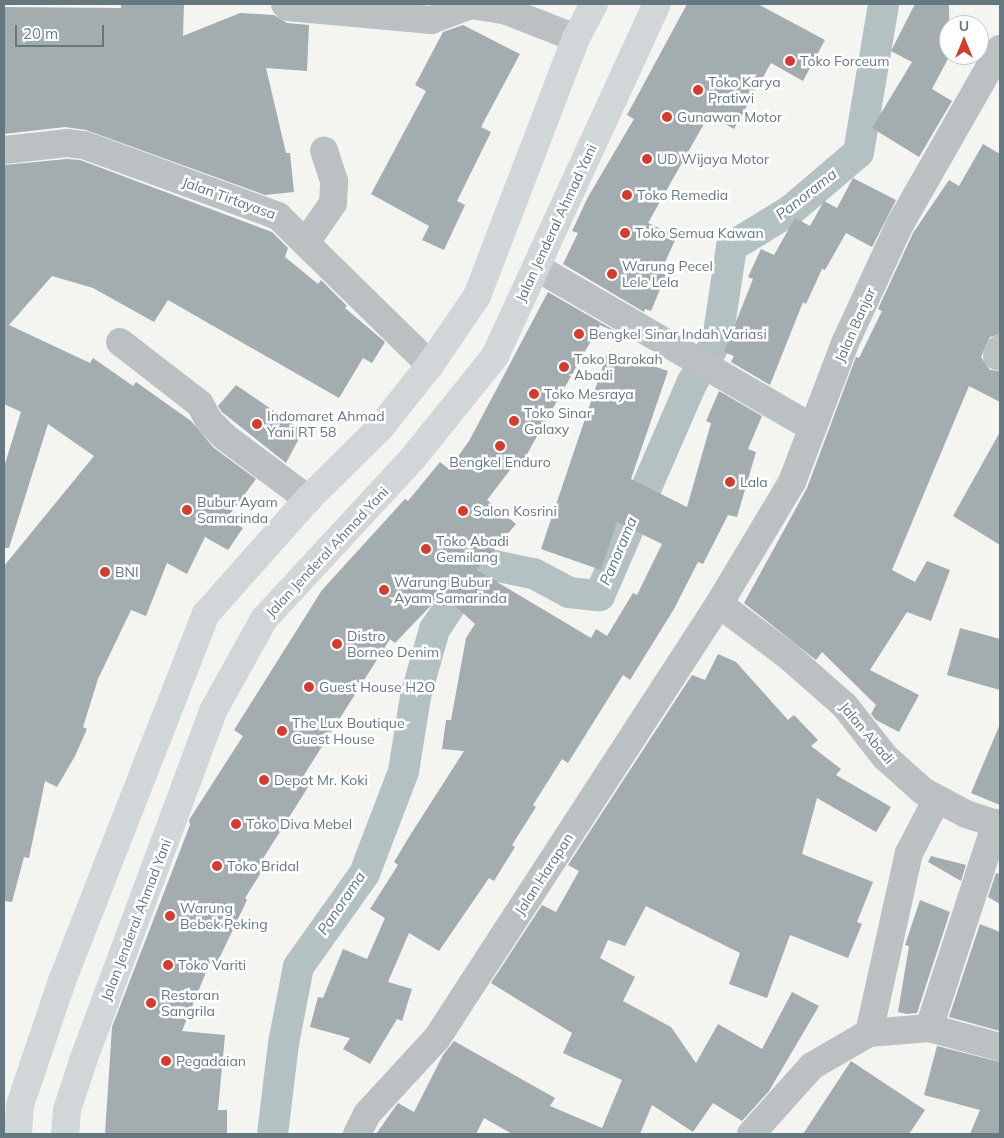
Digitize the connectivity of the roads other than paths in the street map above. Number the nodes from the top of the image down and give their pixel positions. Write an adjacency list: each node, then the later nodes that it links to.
1 (285, 4): 4 (street)
2 (594, 4): 4 (main road)
3 (657, 4): 9 (main road, Jalan Jenderal Ahmad Yani)
4 (576, 38): 11 (main road)
5 (1000, 49): 12 (street, Jalan Banjar)
6 (4, 150): 8 (street, Jalan Tirtayasa)
7 (324, 151): 8 (street)
8 (307, 242): 11 (street, Jalan Tirtayasa)
9 (536, 267): 12 (street); 22 (main road, Jalan Jenderal Ahmad Yani)
10 (120, 342): 13 (street)
11 (430, 365): 13 (main road)
12 (814, 428): 14 (street, Jalan Banjar)
13 (308, 499): 20 (main road)
14 (720, 604): 15 (street, Jalan Abadi); 23 (street, Jalan Harapan)
15 (938, 799): 16 (street, Jalan Abadi); 18 (street)
16 (998, 824): 17 (street)
17 (929, 1028): 18 (street); 19 (street)
18 (869, 1033): 24 (street)
19 (1000, 1047)
20 (12, 1106): 21 (main road)
21 (18, 1134)
22 (65, 1134)
23 (357, 1134)
24 (751, 1134)

